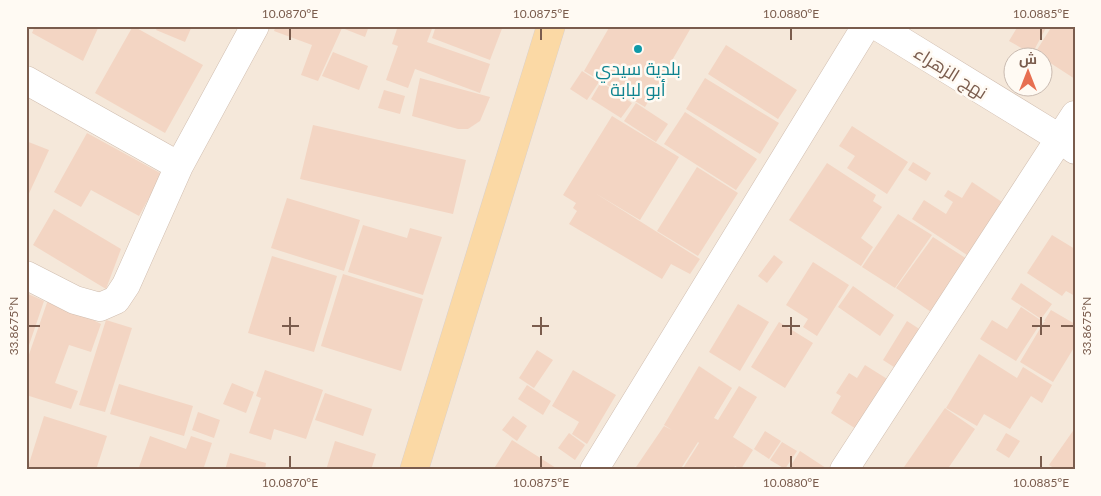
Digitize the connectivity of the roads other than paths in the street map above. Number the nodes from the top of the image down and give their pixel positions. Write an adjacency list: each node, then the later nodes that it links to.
1 (255, 26): 8 (street)
2 (551, 26): 11 (main road)
3 (866, 26): 12 (street)
4 (877, 26): 7 (street, نهج الزهراء)
5 (26, 80): 8 (street)
6 (1075, 114): 7 (street)
7 (1068, 145): 10 (street)
8 (179, 166): 9 (street)
9 (26, 275)
10 (851, 467)
11 (414, 470)
12 (594, 470)

